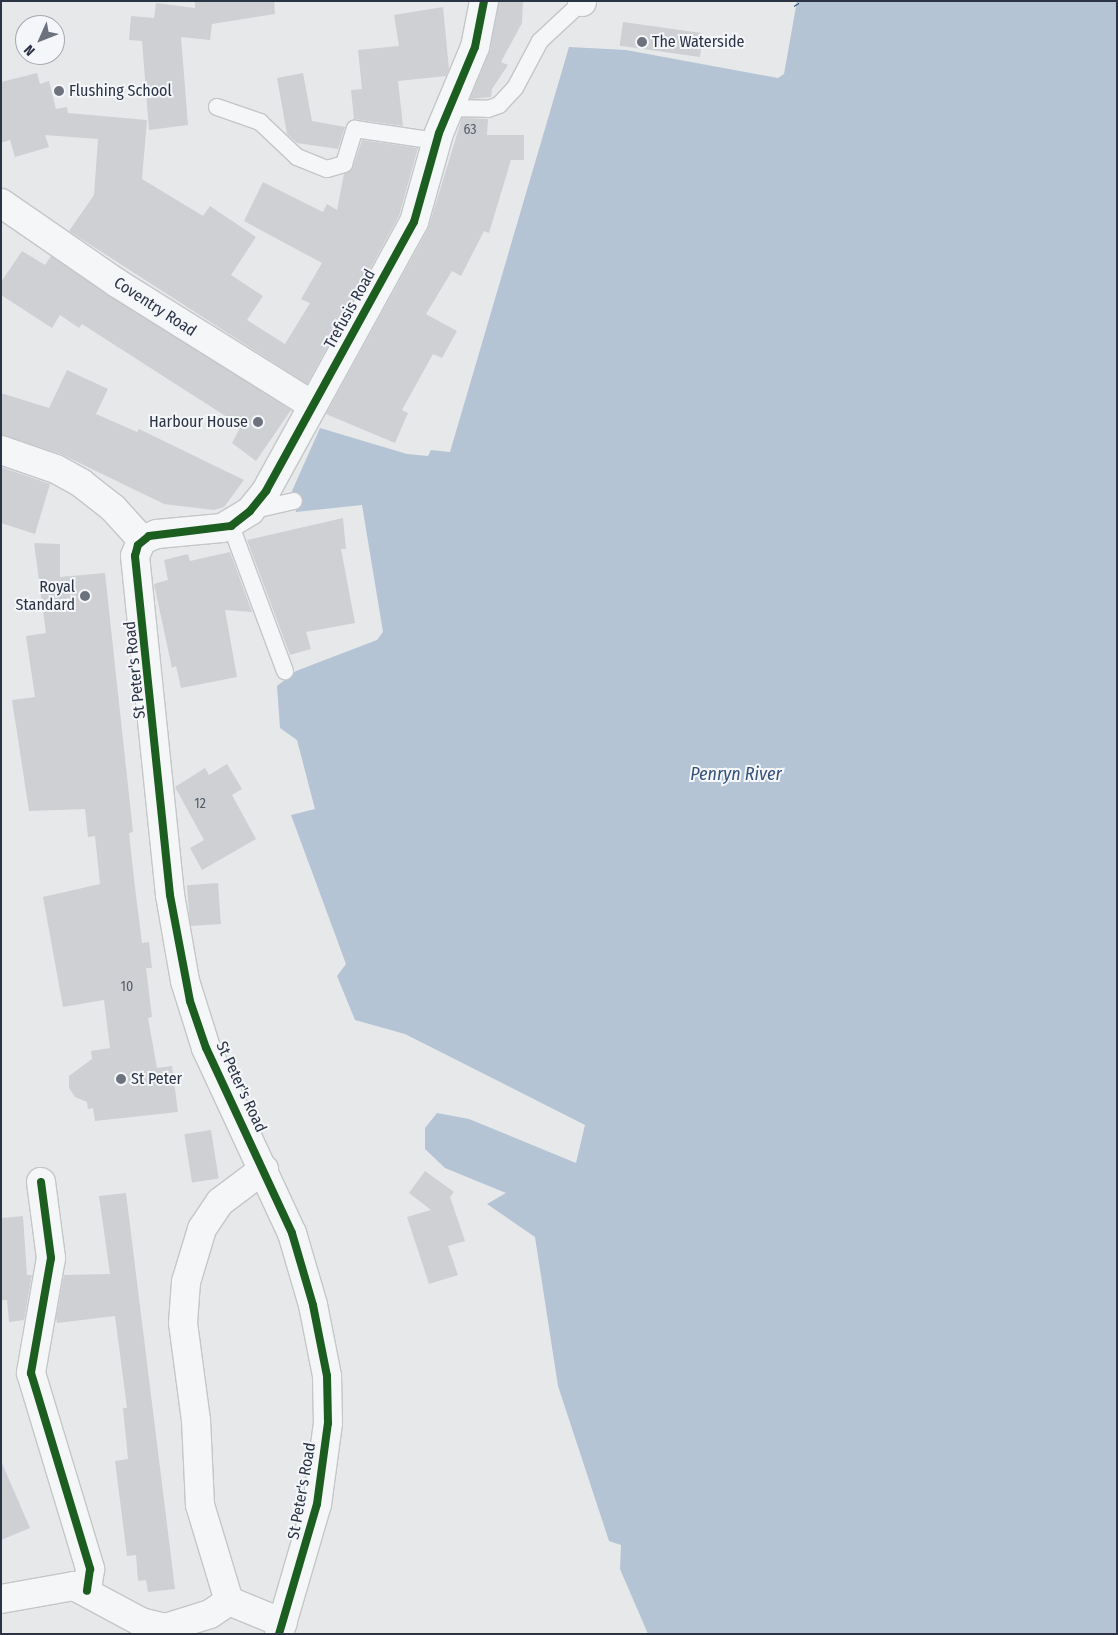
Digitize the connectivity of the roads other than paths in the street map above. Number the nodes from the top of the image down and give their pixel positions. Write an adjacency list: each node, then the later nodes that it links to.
1 (484, 1): 4 (street, Trefusis Road)
2 (582, 2): 4 (lane)
3 (217, 107): 5 (lane)
4 (449, 108): 5 (street, Trefusis Road)
5 (436, 140): 7 (street, Trefusis Road)
6 (1, 203): 7 (street, Coventry Road)
7 (312, 405): 10 (street, Trefusis Road)
8 (1, 450): 11 (street)
9 (294, 501): 10 (lane)
10 (240, 518): 11 (street); 12 (lane)
11 (142, 540): 13 (street, St Peter's Road)
12 (285, 671)
13 (264, 1168): 17 (street); 18 (street, St Peter's Road)
14 (41, 1182): 15 (street)
15 (87, 1591): 16 (street); 17 (street)
16 (1, 1599)
17 (229, 1601): 18 (street)
18 (280, 1628)

